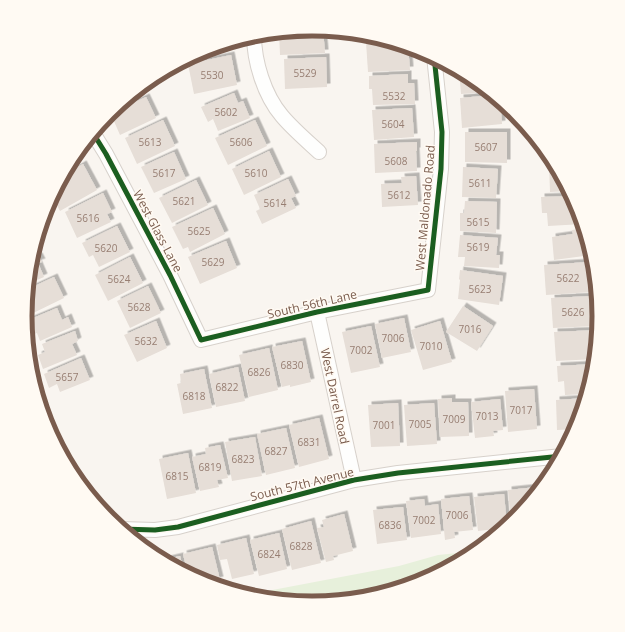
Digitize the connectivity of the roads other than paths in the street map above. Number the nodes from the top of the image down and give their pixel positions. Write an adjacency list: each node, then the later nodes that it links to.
1 (254, 42): 4 (street)
2 (435, 63): 5 (street, West Maldonado Road)
3 (96, 138): 7 (street, West Glass Lane)
4 (319, 152)
5 (428, 290): 6 (street, South 56th Lane)
6 (317, 312): 7 (street, South 56th Lane); 9 (street, West Darrel Road)
7 (201, 340)
8 (555, 457): 9 (street, South 57th Avenue)
9 (354, 480): 10 (street, South 57th Avenue)
10 (131, 529)

